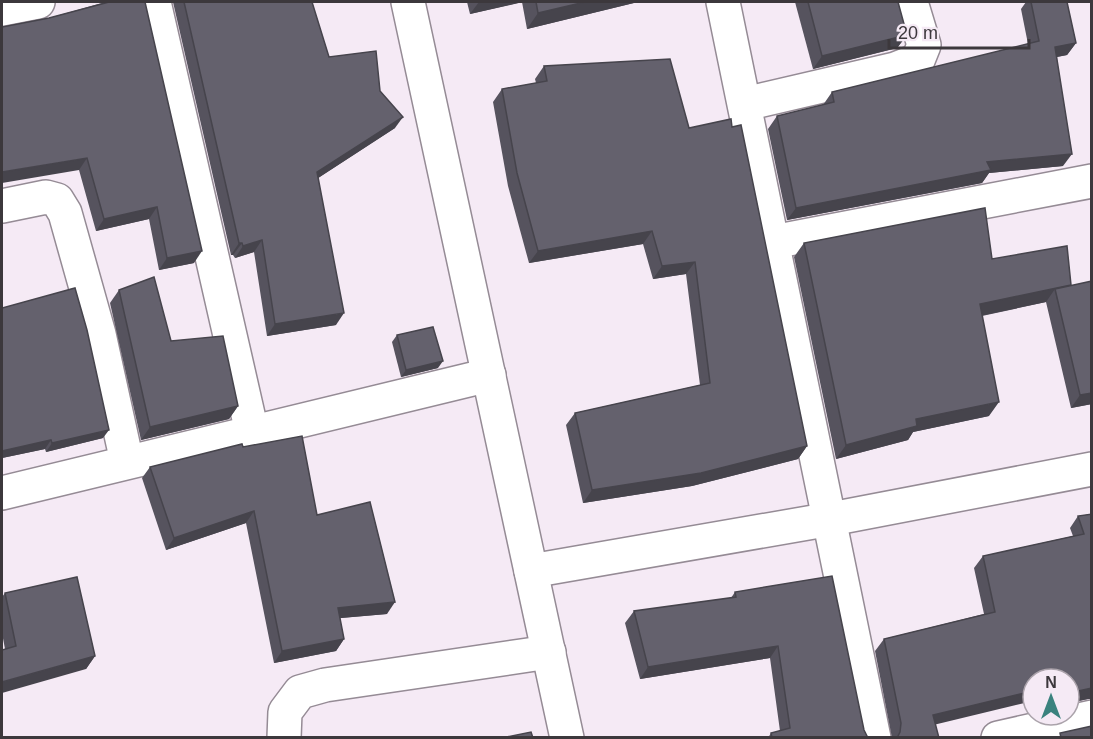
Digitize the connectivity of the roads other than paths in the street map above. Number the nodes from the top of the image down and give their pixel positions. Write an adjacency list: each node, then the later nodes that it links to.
1 (38, 2): 6 (street)
2 (154, 2): 12 (street)
3 (408, 2): 11 (street)
4 (723, 2): 7 (street)
5 (911, 2): 7 (street)
6 (2, 9)
7 (745, 104): 10 (street)
8 (1092, 181): 10 (street)
9 (2, 206): 13 (street)
10 (773, 242): 16 (street)
11 (489, 375): 12 (street); 17 (street)
12 (252, 432): 13 (street)
13 (127, 462): 15 (street)
14 (1092, 469): 16 (street)
15 (2, 494)
16 (831, 519): 17 (street); 22 (street)
17 (531, 571): 18 (street)
18 (549, 652): 20 (street); 21 (street)
19 (1092, 717): 23 (street)
20 (284, 738)
21 (567, 738)
22 (874, 738)
23 (998, 738)

